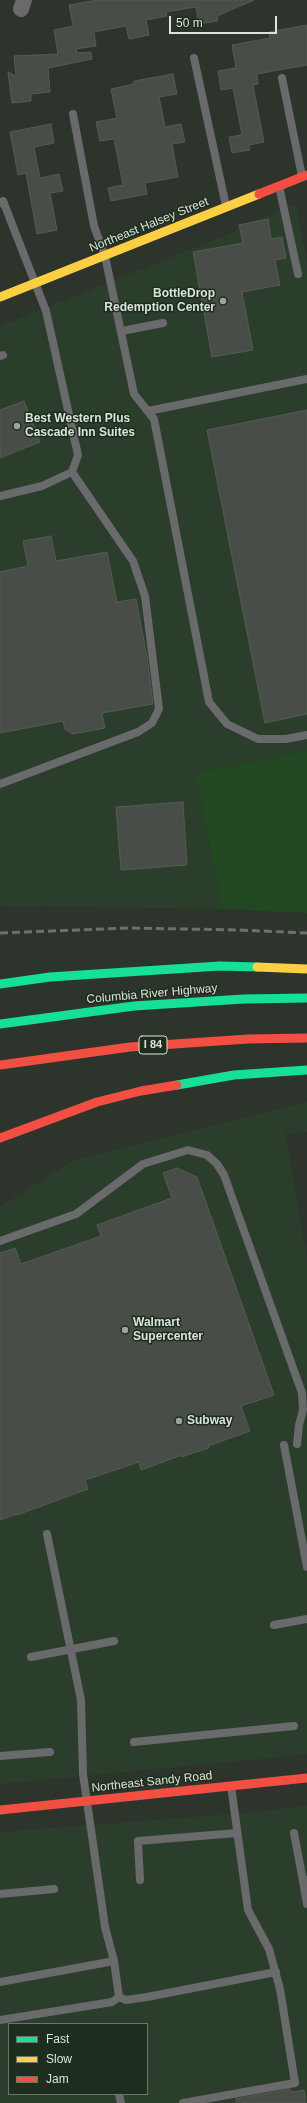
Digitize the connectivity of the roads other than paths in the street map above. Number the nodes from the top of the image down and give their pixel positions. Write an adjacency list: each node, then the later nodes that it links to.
1 (194, 58): 7 (lane)
2 (282, 78): 4 (lane)
3 (73, 114): 8 (lane)
4 (305, 176): 5 (main road, Northeast Halsey Street)
5 (279, 186): 7 (main road, Northeast Halsey Street); 9 (lane)
6 (0, 203): 10 (lane)
7 (226, 207): 8 (main road, Northeast Halsey Street)
8 (104, 256): 10 (main road, Northeast Halsey Street); 13 (lane)
9 (298, 274)
10 (36, 283): 11 (main road, Northeast Halsey Street); 16 (lane)
11 (0, 297)
12 (163, 323): 13 (lane)
13 (122, 331): 15 (lane)
14 (307, 379): 15 (lane)
15 (148, 411): 18 (lane)
16 (72, 472): 17 (lane); 19 (lane)
17 (0, 496)
18 (307, 735)
19 (0, 784)
20 (307, 969): 21 (main road)
21 (0, 984)
22 (307, 998): 23 (main road, Columbia River Highway)
23 (0, 1024)
24 (307, 1038): 25 (main road, I 84)
25 (0, 1065)
26 (307, 1070): 27 (main road)
27 (0, 1138)
28 (0, 1241): 29 (lane)
29 (297, 1444)
30 (284, 1445): 32 (lane)
31 (47, 1534): 36 (lane)
32 (307, 1567)
33 (307, 1619): 34 (lane)
34 (274, 1625)
35 (114, 1641): 36 (lane)
36 (71, 1649): 37 (lane); 44 (lane)
37 (31, 1657)
38 (294, 1726): 39 (lane)
39 (134, 1742)
40 (50, 1752): 41 (lane)
41 (0, 1756)
42 (307, 1778): 43 (main road, Northeast Sandy Road)
43 (231, 1786): 44 (main road, Northeast Sandy Road); 47 (lane)
44 (88, 1800): 45 (main road, Northeast Sandy Road); 53 (lane)
45 (0, 1810)
46 (294, 1832): 49 (lane)
47 (237, 1833): 48 (lane); 54 (lane)
48 (140, 1880)
49 (305, 1880): 52 (lane)
50 (54, 1888): 51 (lane)
51 (0, 1894)
52 (307, 1904)
53 (114, 1961): 55 (lane); 56 (lane)
54 (276, 1972): 56 (lane); 58 (lane)
55 (0, 1982)
56 (119, 1997): 57 (lane)
57 (0, 2020)
58 (183, 2103)

